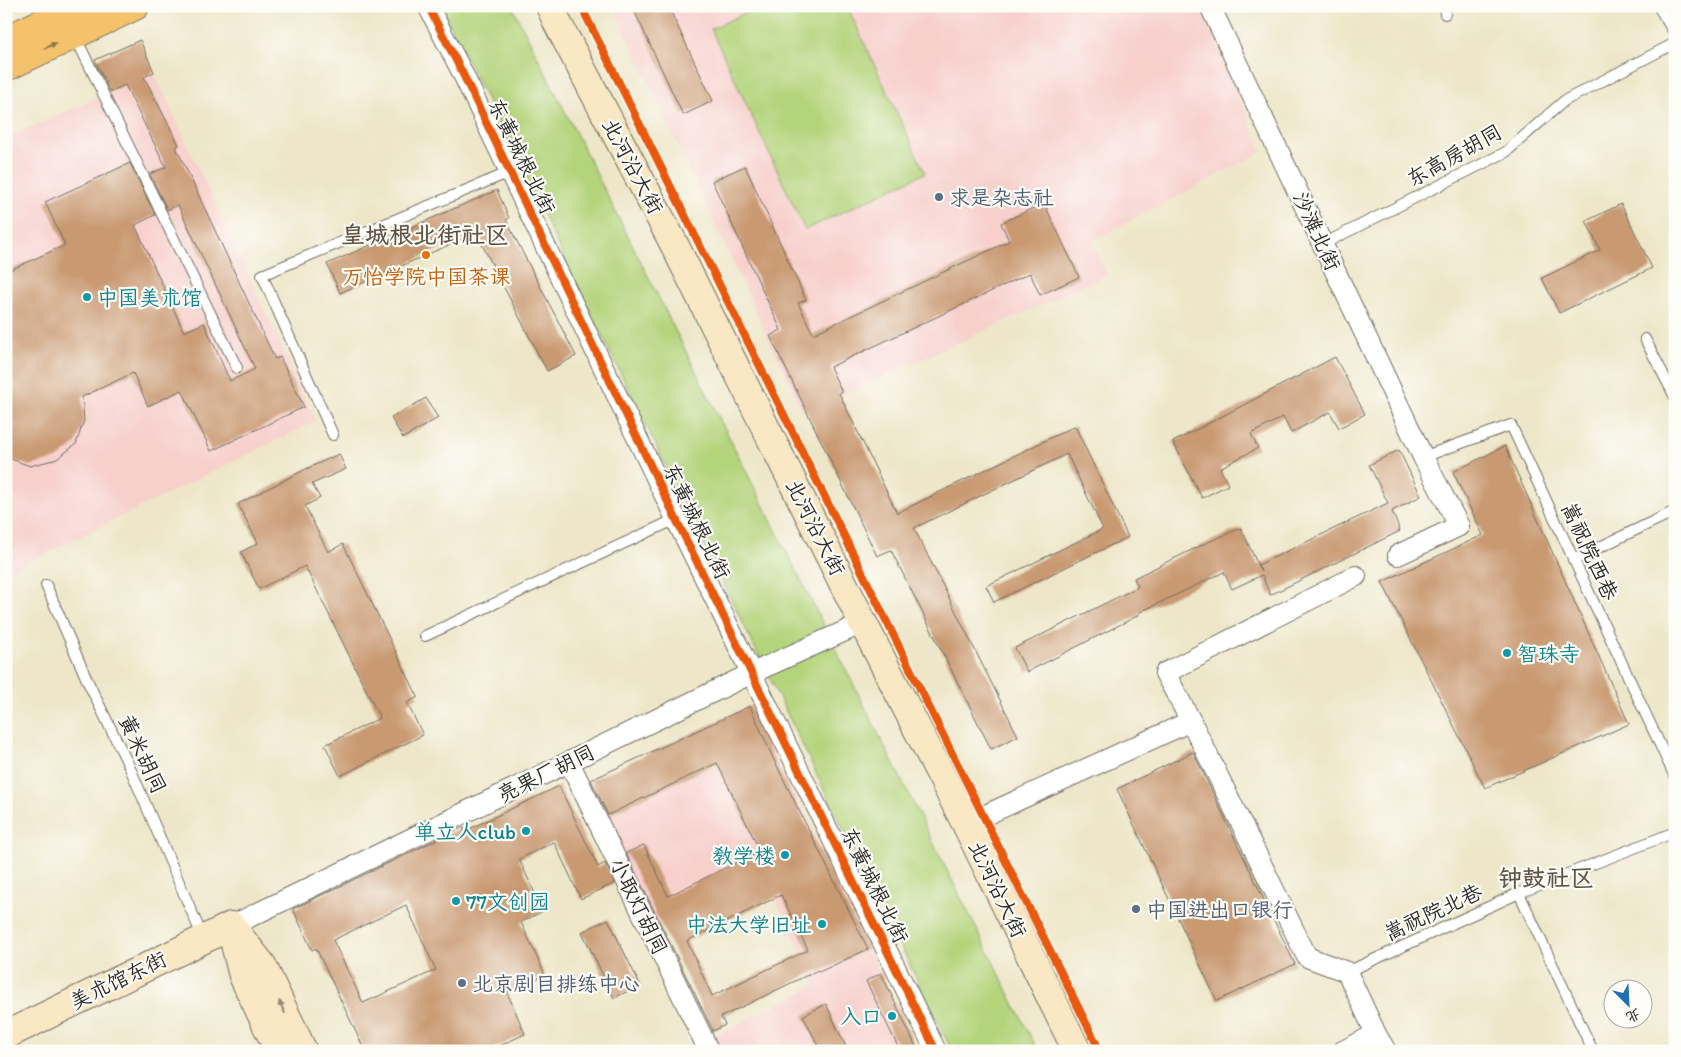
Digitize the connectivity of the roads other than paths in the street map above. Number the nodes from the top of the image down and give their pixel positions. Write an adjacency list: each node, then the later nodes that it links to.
1 (78, 6): 9 (main road)
2 (135, 6): 8 (main road)
3 (428, 6): 12 (street, 东黄城根北街)
4 (550, 6): 25 (main road, 北河沿大街)
5 (1210, 6): 13 (street, 沙滩北街)
6 (1658, 6): 7 (lane)
7 (1675, 34)
8 (75, 35): 11 (main road, one-way to 8); 15 (lane)
9 (6, 40)
10 (1675, 42): 13 (lane, 东高房胡同)
11 (6, 67)
12 (510, 172): 17 (lane); 20 (street, 东黄城根北街)
13 (1322, 244): 18 (street, 沙滩北街)
14 (1645, 339): 16 (lane)
15 (237, 368)
16 (1675, 397)
17 (333, 435)
18 (1423, 457): 21 (street, 沙滩北街); 22 (lane, 嵩祝院西巷)
19 (1675, 511): 22 (lane)
20 (676, 519): 26 (lane); 27 (street, 东黄城根北街)
21 (1398, 555)
22 (1573, 560): 30 (lane, 嵩祝院西巷)
23 (1356, 576): 28 (street)
24 (46, 585): 35 (lane, 黄米胡同)
25 (863, 623): 27 (street, 亮果厂胡同); 31 (main road, 北河沿大街)
26 (425, 636)
27 (752, 673): 29 (street, 亮果厂胡同); 42 (street, 东黄城根北街)
28 (1191, 722): 31 (street); 36 (street)
29 (569, 762): 34 (street, 亮果厂胡同); 41 (street, 小取灯胡同)
30 (1675, 777)
31 (966, 824): 43 (main road, 北河沿大街)
32 (1675, 832): 33 (lane, 嵩祝院北巷)
33 (1519, 893): 36 (lane, 嵩祝院北巷); 45 (lane)
34 (230, 926): 35 (main road, 美术馆东街); 39 (main road); 40 (main road, one-way to 34)
35 (204, 939): 37 (main road, 美术馆东街)
36 (1347, 972): 38 (street)
37 (6, 1035)
38 (1381, 1043): 44 (street)
39 (279, 1051)
40 (303, 1051)
41 (709, 1051)
42 (936, 1051)
43 (1078, 1051)
44 (1343, 1051)
45 (1589, 1051)

